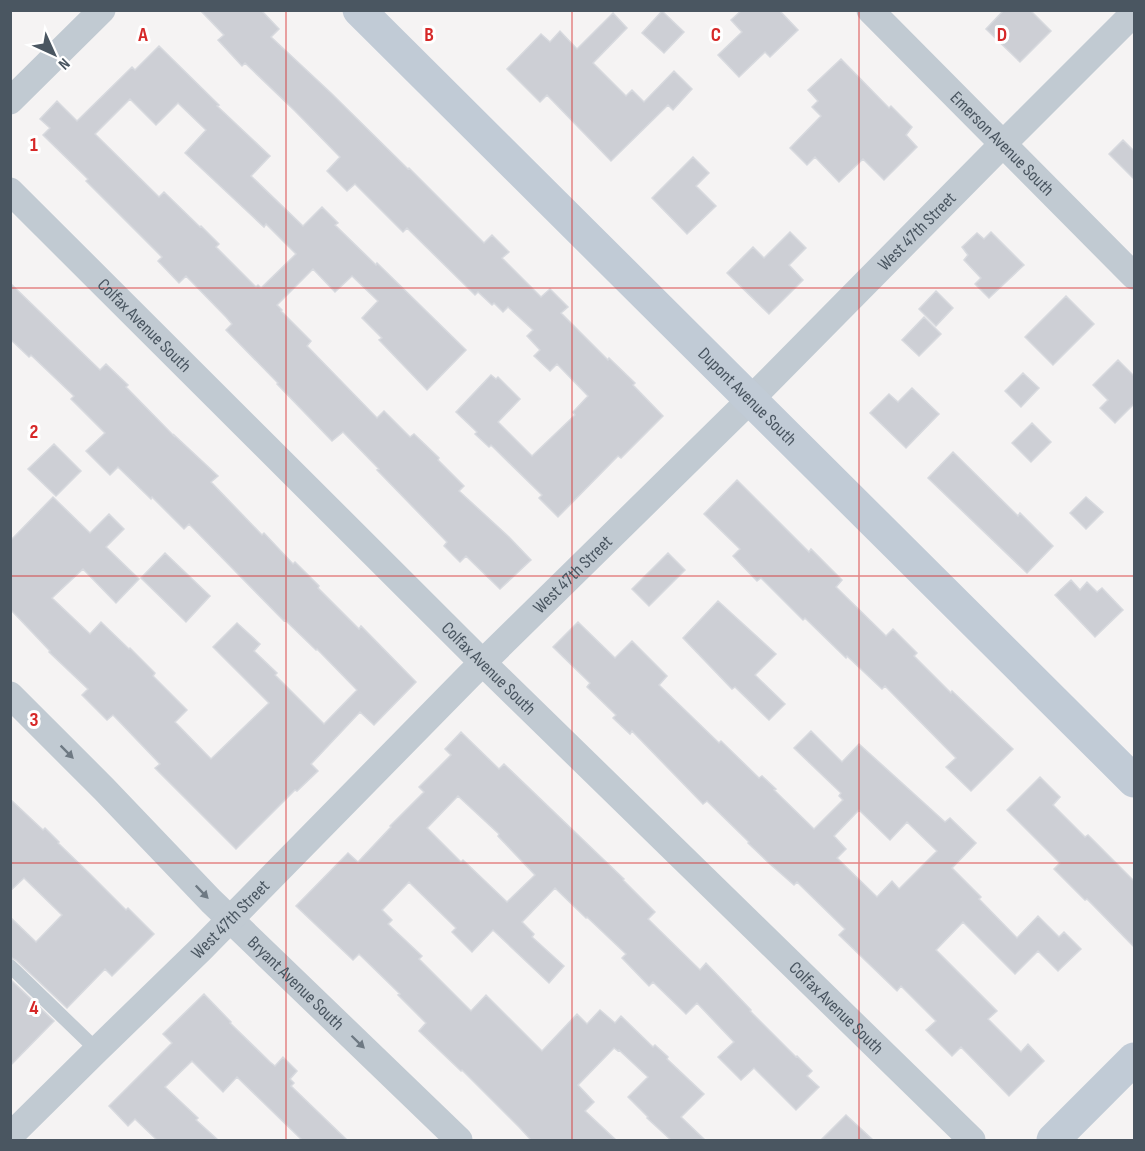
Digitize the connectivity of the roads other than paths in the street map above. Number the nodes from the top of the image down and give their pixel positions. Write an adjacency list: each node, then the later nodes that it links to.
1 (359, 10): 9 (street, Dupont Avenue South)
2 (870, 10): 6 (street, Emerson Avenue South)
3 (95, 13): 5 (street)
4 (1134, 13): 6 (street, West 47th Street)
5 (10, 101)
6 (1003, 144): 8 (street, Emerson Avenue South); 9 (street, West 47th Street)
7 (10, 191): 10 (street, Colfax Avenue South)
8 (1134, 276)
9 (751, 399): 10 (street, West 47th Street); 12 (street, Dupont Avenue South)
10 (482, 662): 13 (street, West 47th Street); 19 (street, Colfax Avenue South)
11 (10, 695): 13 (street, Bryant Avenue South, one-way to 13)
12 (1134, 781)
13 (230, 919): 15 (street, West 47th Street); 18 (street, Bryant Avenue South, one-way to 18)
14 (10, 966): 15 (lane)
15 (97, 1050): 17 (street, West 47th Street)
16 (1134, 1059): 20 (street)
17 (10, 1136)
18 (459, 1140)
19 (972, 1140)
20 (1053, 1140)

